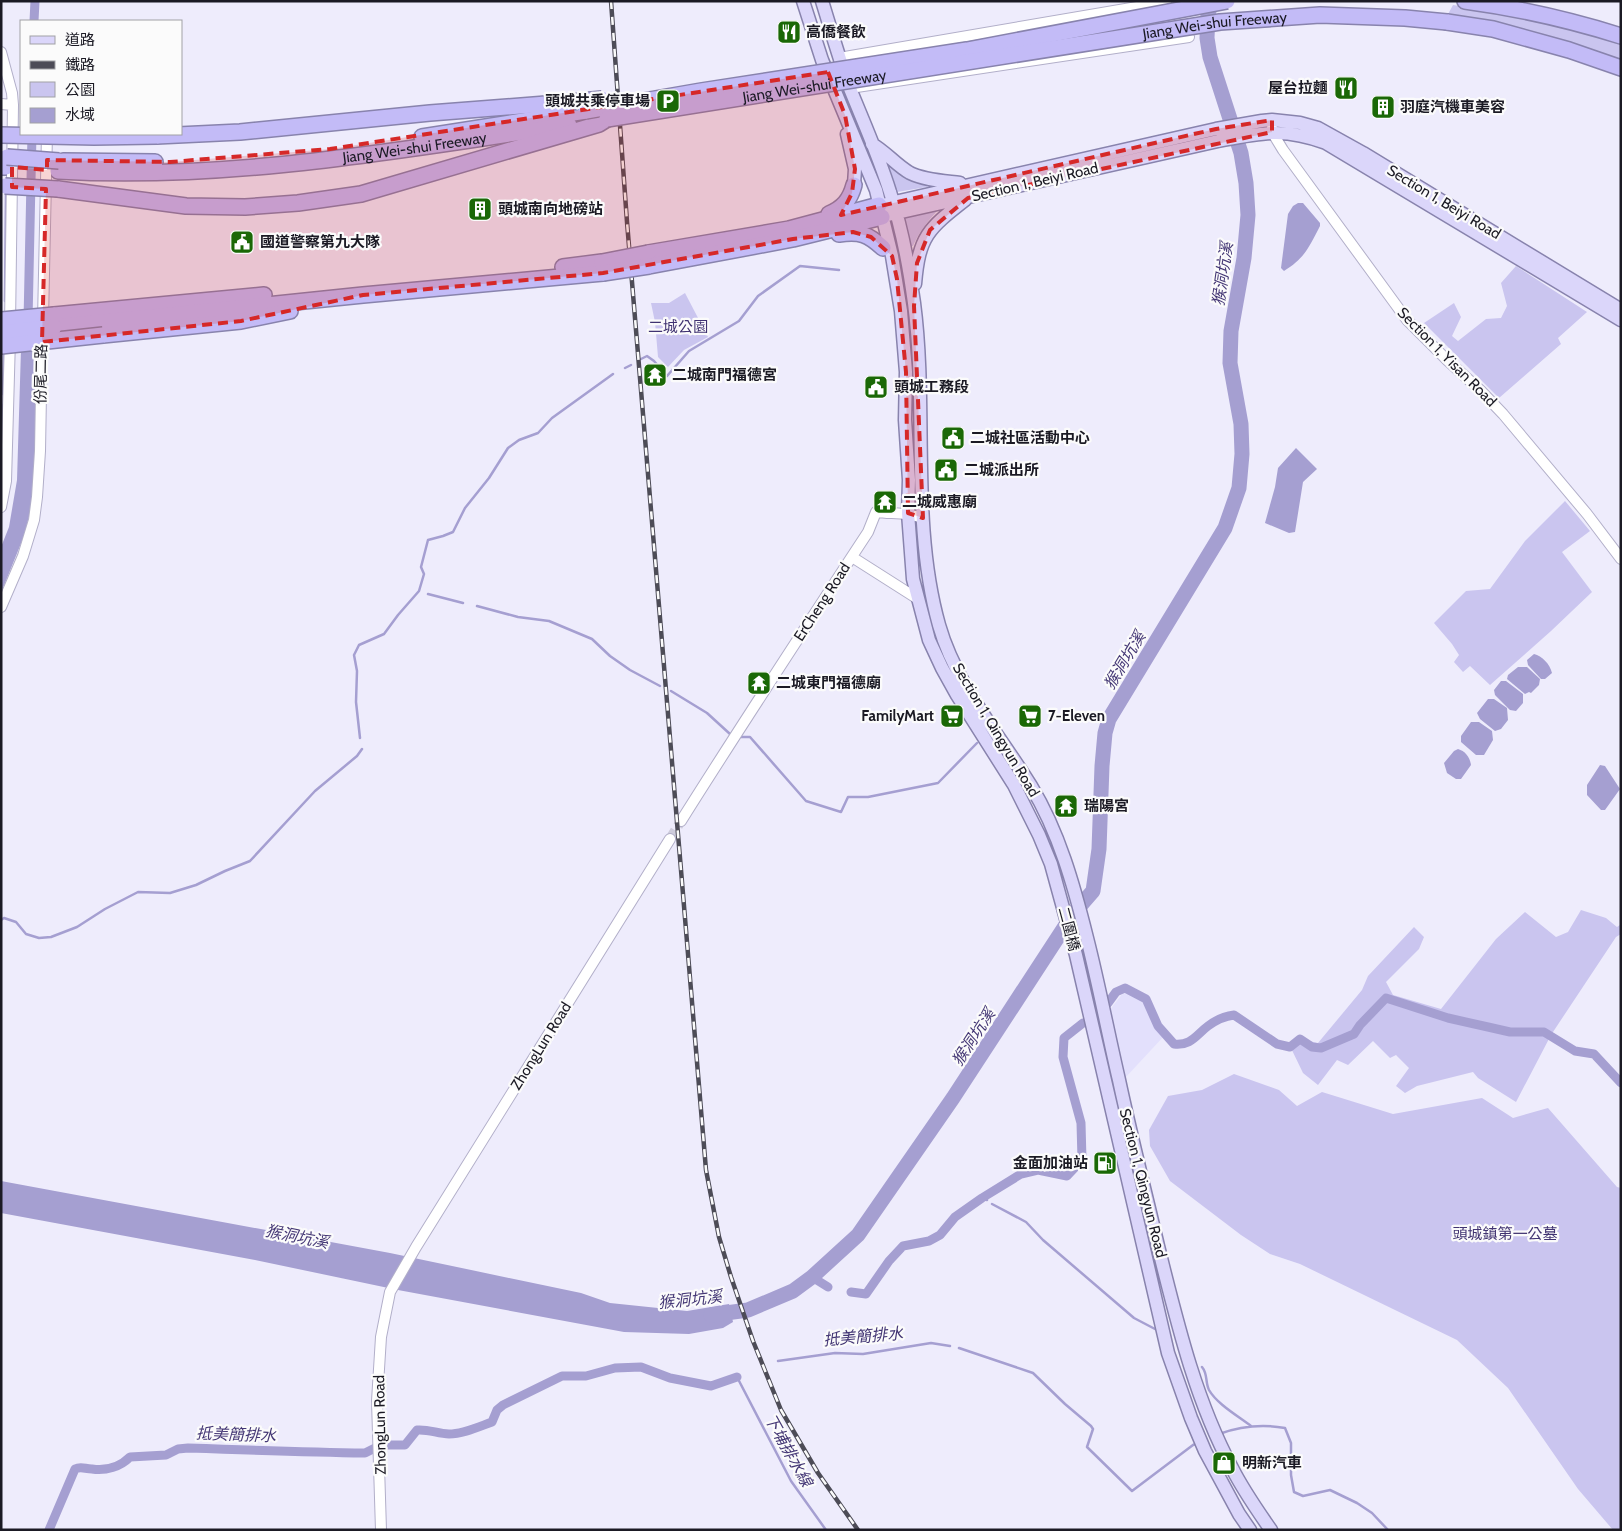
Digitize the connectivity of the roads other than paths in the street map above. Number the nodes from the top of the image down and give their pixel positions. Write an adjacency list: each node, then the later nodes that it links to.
1 (803, 1): 15 (main road, Section 1, Qingyun Road)
2 (822, 1): 9 (main road, Section 1, Qingyun Road)
3 (1227, 1): 12 (highway, Jiang Wei-shui Freeway, bridge)
4 (1465, 1): 6 (highway)
5 (1166, 2): 9 (street)
6 (1621, 36)
7 (1189, 37): 11 (street)
8 (1, 52): 14 (street)
9 (839, 58): 11 (main road, Section 1, Qingyun Road)
10 (1621, 68): 16 (highway, Jiang Wei-shui Freeway, bridge)
11 (850, 88): 23 (main road, Section 1, Qingyun Road)
12 (701, 91): 16 (highway, Jiang Wei-shui Freeway, bridge); 21 (highway, bridge)
13 (1, 104): 14 (street)
14 (13, 105): 40 (street)
15 (845, 114): 26 (main road); 29 (main road, Section 1, Qingyun Road)
16 (587, 120): 24 (highway, Jiang Wei-shui Freeway); 27 (highway, bridge)
17 (1266, 127): 22 (main road); 35 (main road, Section 1, Beiyi Road); 36 (main road, Section 1, Beiyi Road); 47 (street, Section 1, Yisan Road)
18 (1, 135): 20 (highway, bridge)
19 (47, 135): 49 (street, 份尾二路)
20 (178, 135)
21 (182, 135)
22 (1217, 135): 25 (main road, Section 1, Beiyi Road); 28 (main road, Section 1, Beiyi Road)
23 (872, 144): 25 (main road); 29 (main road, Section 1, Qingyun Road)
24 (4, 162)
25 (968, 184): 29 (main road, Section 1, Beiyi Road)
26 (854, 185): 30 (highway)
27 (3, 186)
28 (968, 198): 29 (main road, Section 1, Beiyi Road); 34 (main road)
29 (888, 209): 30 (highway); 31 (main road, Section 1, Qingyun Road); 34 (main road, Section 1, Qingyun Road)
30 (791, 234): 31 (highway); 32 (highway, bridge)
31 (888, 252): 42 (main road, Section 1, Qingyun Road)
32 (602, 268): 33 (highway); 37 (highway)
33 (363, 295): 37 (highway); 39 (highway, bridge)
34 (914, 306): 41 (main road, Section 1, Qingyun Road)
35 (1621, 310)
36 (1621, 320)
37 (54, 321): 38 (highway, bridge)
38 (2, 326)
39 (1, 346)
40 (4, 397): 43 (street)
41 (922, 462): 42 (street); 45 (main road, Section 1, Qingyun Road)
42 (908, 463): 44 (main road, Section 1, Qingyun Road)
43 (1, 507)
44 (908, 513): 45 (street, ErCheng Road); 46 (street, ErCheng Road); 48 (main road, Section 1, Qingyun Road)
45 (923, 518): 52 (main road, Section 1, Qingyun Road)
46 (852, 557): 48 (street); 50 (street, ErCheng Road)
47 (1621, 559)
48 (918, 599): 53 (main road, Section 1, Qingyun Road)
49 (1, 607)
50 (681, 821)
51 (670, 839): 56 (street, ZhongLun Road)
52 (1069, 871): 54 (main road, 二圍橋)
53 (1058, 889): 55 (main road, 二圍橋)
54 (1090, 951): 58 (main road, Section 1, Qingyun Road)
55 (1079, 970): 57 (main road, Section 1, Qingyun Road)
56 (381, 1530)
57 (1250, 1530)
58 (1271, 1530)

